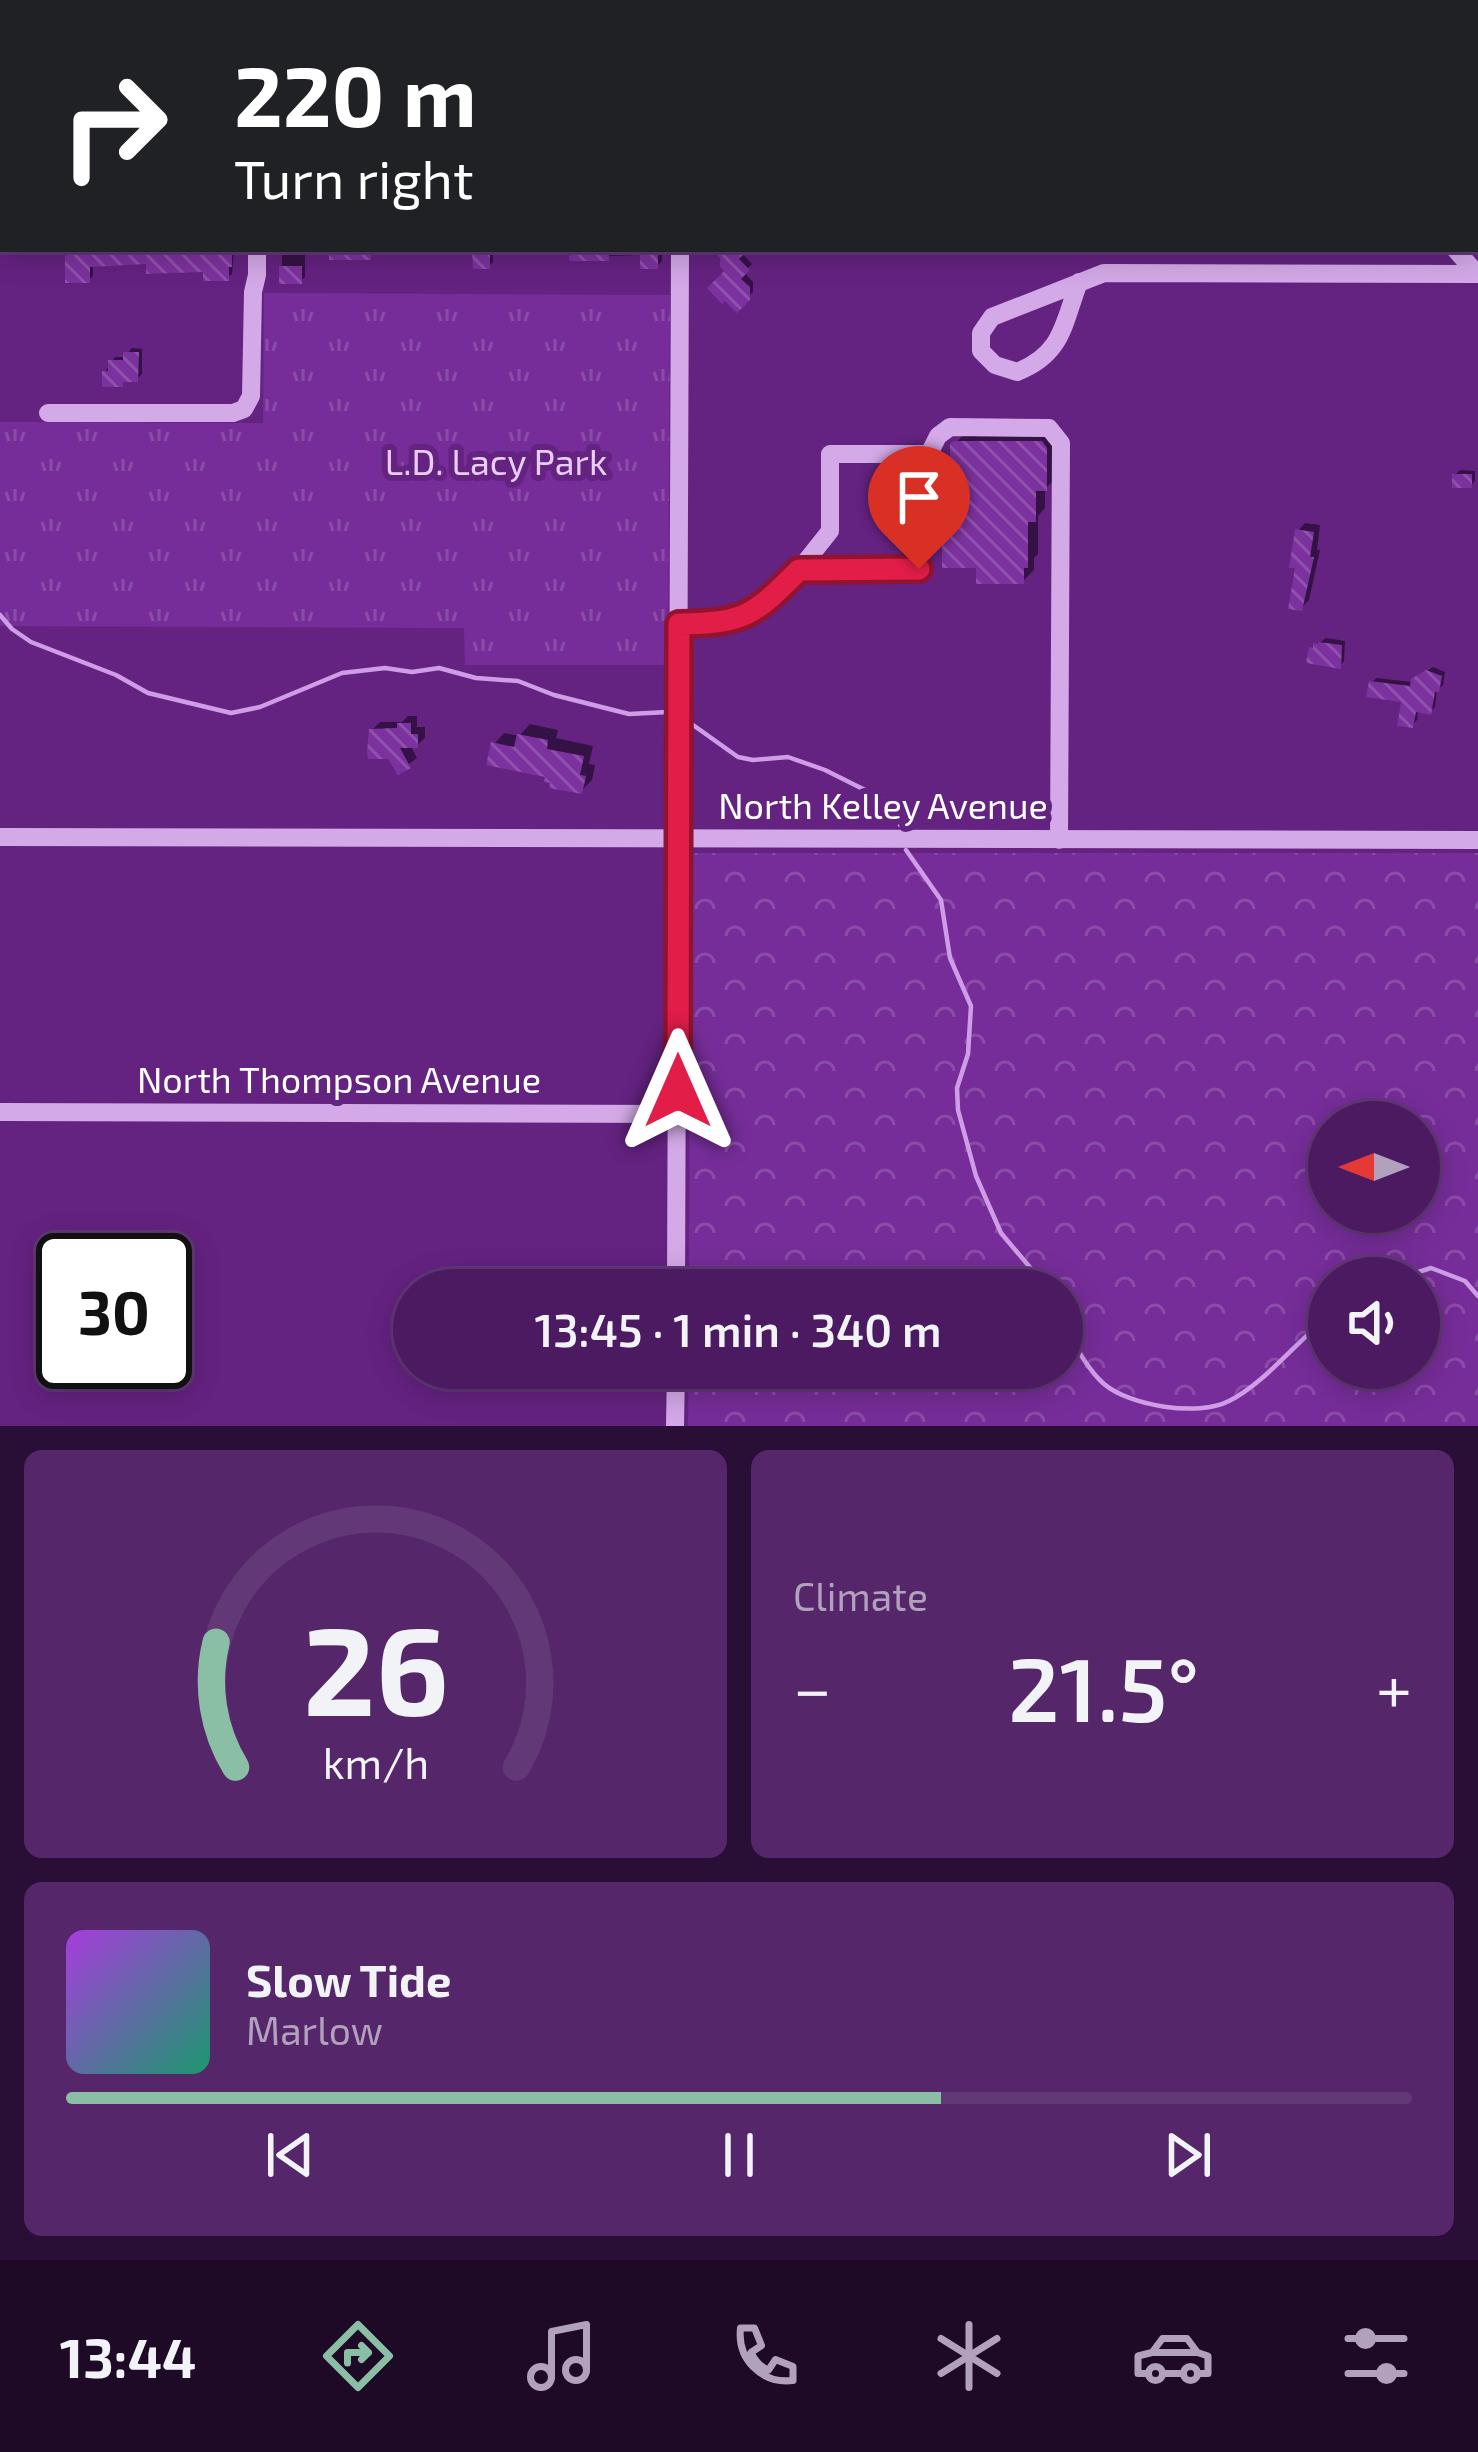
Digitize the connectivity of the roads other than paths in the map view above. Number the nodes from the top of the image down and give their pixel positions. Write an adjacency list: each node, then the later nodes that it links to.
1 (561, 0): 2 (street)
2 (602, 0)
3 (1053, 0): 4 (street)
4 (1122, 0)
5 (257, 252): 9 (street)
6 (680, 252): 12 (street)
7 (1477, 274): 8 (street)
8 (1079, 282): 8 (street)
9 (48, 413)
10 (929, 454): 11 (street); 11 (street); 15 (street)
11 (799, 570): 12 (street)
12 (679, 624): 14 (street)
13 (0, 837): 14 (street, North Kelley Avenue)
14 (679, 837): 15 (street, North Kelley Avenue); 18 (street)
15 (1060, 840): 16 (street, North Kelley Avenue)
16 (1478, 841)
17 (0, 1112): 18 (street, North Thompson Avenue)
18 (678, 1114): 19 (street)
19 (676, 1269)
20 (676, 1389): 21 (street)
21 (675, 1426)

